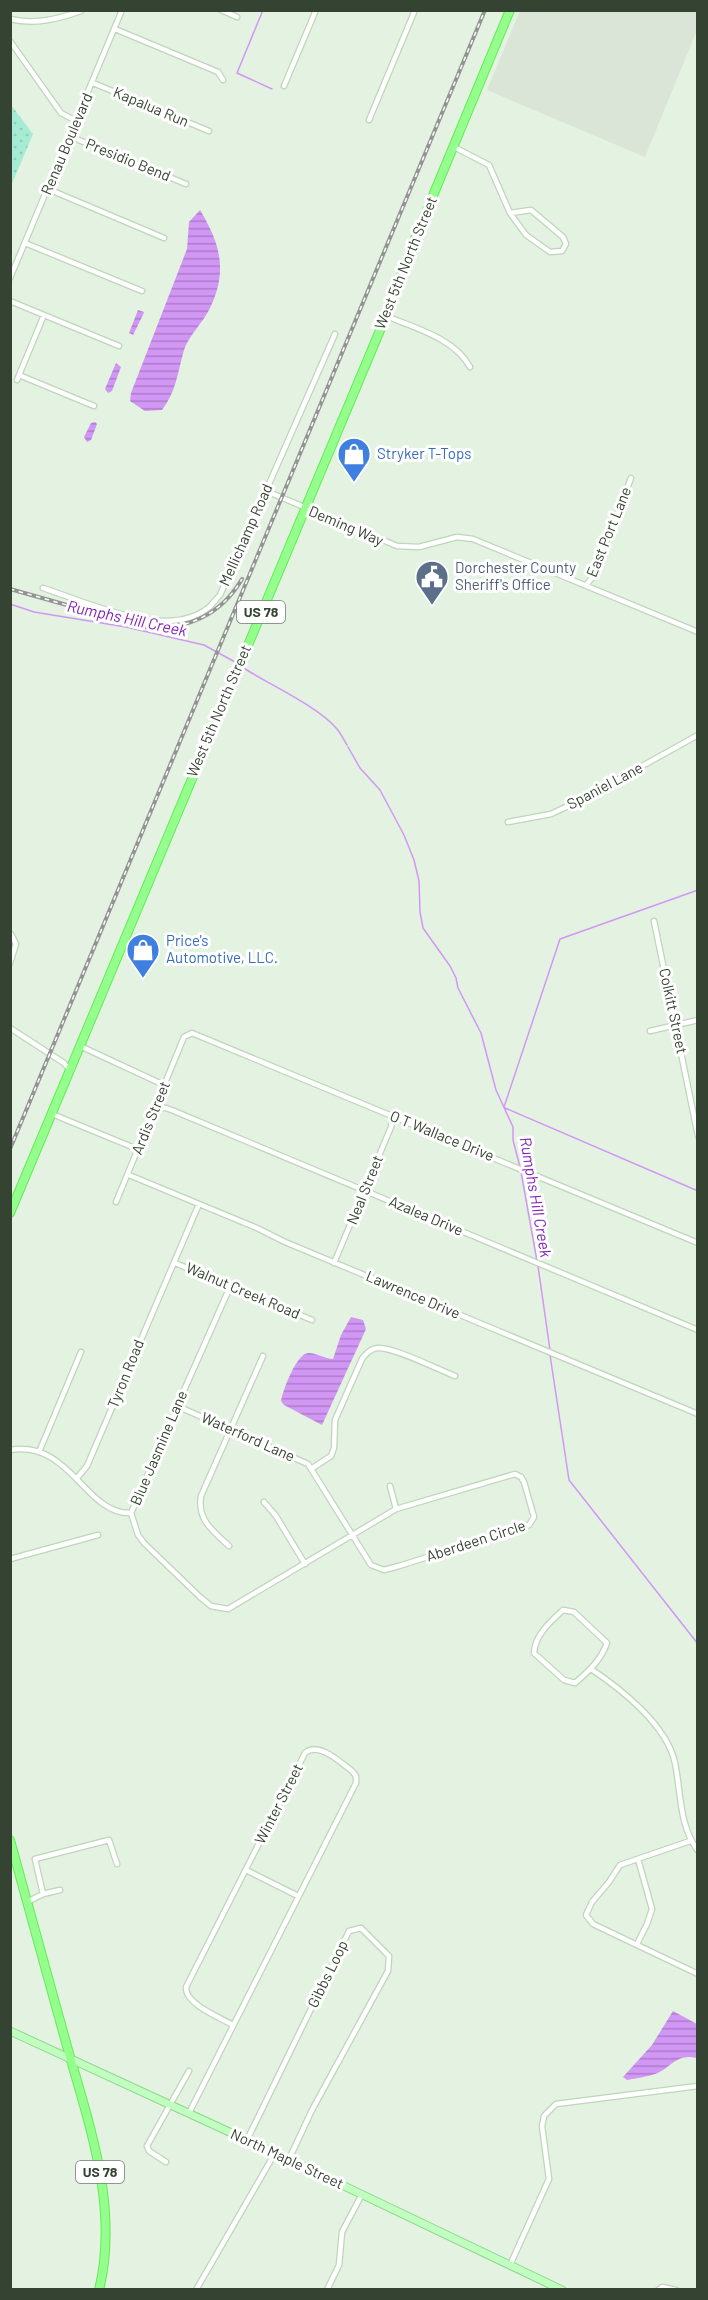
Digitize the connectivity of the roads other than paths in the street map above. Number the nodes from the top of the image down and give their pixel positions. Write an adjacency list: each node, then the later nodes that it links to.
1 (122, 10): 9 (street, Renau Boulevard)
2 (221, 10): 7 (street)
3 (316, 10): 13 (street)
4 (414, 10): 14 (street)
5 (510, 10): 18 (main road, West 5th North Street / US 78)
6 (81, 11): 8 (street)
7 (237, 17)
8 (10, 19)
9 (115, 29): 11 (street); 12 (street, Renau Boulevard)
10 (10, 41): 15 (street)
11 (223, 80)
12 (93, 83): 15 (street, Renau Boulevard); 16 (street, Kapalua Run)
13 (284, 86)
14 (369, 120)
15 (76, 121): 17 (street, Renau Boulevard)
16 (209, 131)
17 (69, 136): 19 (street, Presidio Bend); 20 (street, Renau Boulevard)
18 (454, 147): 21 (street); 28 (main road, West 5th North Street / US 78)
19 (186, 184)
20 (48, 189): 22 (street); 23 (street, Renau Boulevard)
21 (510, 213): 21 (street)
22 (164, 238)
23 (25, 243): 24 (street, Renau Boulevard); 25 (street)
24 (10, 278)
25 (142, 291)
26 (10, 301): 27 (street)
27 (44, 315): 30 (street); 32 (street)
28 (386, 315): 31 (street); 35 (main road, West 5th North Street / US 78)
29 (335, 334): 34 (street, Mellichamp Road)
30 (118, 346)
31 (470, 367)
32 (94, 406)
33 (631, 478): 36 (street, East Port Lane)
34 (266, 491): 35 (street, Deming Way); 37 (street, Mellichamp Road)
35 (305, 508): 36 (street, Deming Way); 49 (main road, West 5th North Street / US 78)
36 (586, 585): 38 (street, Deming Way)
37 (43, 588)
38 (698, 632)
39 (698, 735): 40 (street, Spaniel Lane)
40 (508, 822)
41 (654, 921): 45 (street, Colkitt Street)
42 (11, 934): 43 (street)
43 (10, 963)
44 (698, 1020): 45 (street)
45 (676, 1025): 47 (street); 55 (street, Colkitt Street)
46 (10, 1028): 50 (street)
47 (650, 1031)
48 (186, 1035): 51 (street, Ardis Street); 54 (street, O T Wallace Drive)
49 (80, 1047): 50 (main road, West 5th North Street / US 78); 51 (street)
50 (70, 1070): 53 (main road, West 5th North Street / US 78)
51 (164, 1084): 52 (street, Ardis Street)
52 (154, 1108): 56 (street, Ardis Street); 58 (street, Azalea Drive)
53 (52, 1114): 56 (street); 61 (main road, West 5th North Street / US 78)
54 (393, 1116): 58 (street, Neal Street); 62 (street, O T Wallace Drive)
55 (698, 1136)
56 (137, 1149): 57 (street, Ardis Street)
57 (129, 1175): 59 (street, Ardis Street); 60 (street, Lawrence Drive)
58 (365, 1191): 63 (street, Neal Street); 67 (street, Azalea Drive)
59 (116, 1202)
60 (199, 1204): 63 (street, Lawrence Drive); 64 (street, Tyron Road)
61 (10, 1213)
62 (698, 1243)
63 (334, 1263): 72 (street, Lawrence Drive)
64 (173, 1265): 65 (street, Walnut Creek Road); 77 (street, Tyron Road)
65 (230, 1287): 66 (street, Walnut Creek Road); 71 (street, Blue Jasmine Lane)
66 (312, 1320)
67 (698, 1330)
68 (81, 1352): 75 (street)
69 (263, 1356): 73 (street)
70 (455, 1376): 76 (street)
71 (177, 1406): 73 (street, Waterford Lane); 81 (street, Blue Jasmine Lane)
72 (698, 1414)
73 (231, 1430): 76 (street, Waterford Lane); 84 (street)
74 (10, 1450): 75 (street)
75 (39, 1452): 77 (street)
76 (311, 1469): 83 (street, Waterford Lane)
77 (77, 1478): 81 (street)
78 (390, 1486): 80 (street)
79 (264, 1502): 86 (street)
80 (396, 1509): 83 (street, Aberdeen Circle); 83 (street, Aberdeen Circle)
81 (131, 1513): 86 (street, Blue Jasmine Lane)
82 (98, 1535): 85 (street)
83 (352, 1536): 86 (street, Blue Jasmine Lane)
84 (229, 1546)
85 (10, 1559)
86 (305, 1564)
87 (591, 1669): 87 (street); 89 (street)
88 (10, 1840): 97 (main road, US 78)
89 (690, 1841): 90 (street); 91 (street)
90 (698, 1851)
91 (638, 1859): 98 (street); 98 (street)
92 (117, 1864): 95 (street)
93 (246, 1870): 96 (street); 96 (street, Winter Street); 100 (street, Winter Street)
94 (60, 1890): 95 (street)
95 (43, 1894): 97 (street)
96 (298, 1896): 100 (street, Winter Street)
97 (27, 1902): 102 (main road, US 78)
98 (637, 1944): 99 (street)
99 (698, 1974)
100 (233, 2025): 106 (street, Winter Street)
101 (10, 2031): 102 (street, North Maple Street)
102 (71, 2058): 105 (street, North Maple Street); 113 (main road, US 78)
103 (189, 2071): 105 (street)
104 (698, 2086): 112 (street)
105 (170, 2104): 106 (street, North Maple Street); 110 (street)
106 (189, 2113): 107 (street, North Maple Street)
107 (247, 2140): 108 (street, North Maple Street); 109 (street, Gibbs Loop)
108 (275, 2152): 109 (street, North Maple Street); 114 (street)
109 (287, 2159): 111 (street, North Maple Street)
110 (166, 2162)
111 (362, 2194): 112 (street, North Maple Street); 115 (street)
112 (510, 2265): 116 (street, North Maple Street)
113 (99, 2289)
114 (196, 2289)
115 (327, 2289)
116 (562, 2289)
117 (658, 2289): 118 (street)
118 (676, 2289)

